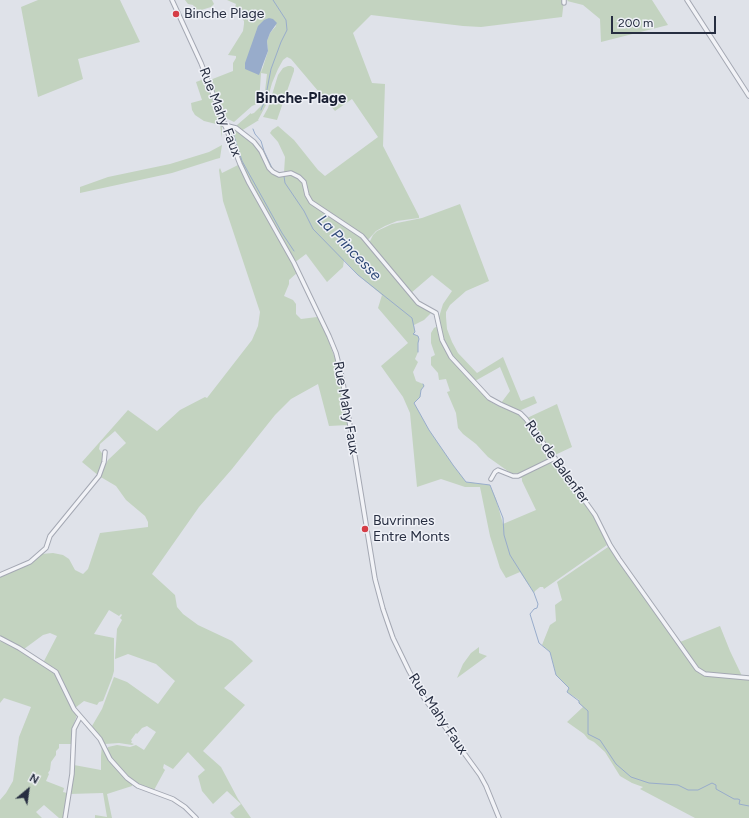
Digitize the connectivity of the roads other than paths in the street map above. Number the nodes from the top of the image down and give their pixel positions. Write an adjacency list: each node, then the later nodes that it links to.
1 (172, 0): 4 (street, Rue Mahy Faux)
2 (687, 0): 3 (street)
3 (749, 96)
4 (224, 125): 6 (street, Rue de Balenfer); 14 (street, Rue Mahy Faux)
5 (105, 452): 8 (street)
6 (555, 458): 7 (street); 10 (street, Rue de Balenfer)
7 (491, 479)
8 (0, 575)
9 (0, 638): 11 (street)
10 (749, 678)
11 (80, 717): 12 (street); 13 (street)
12 (65, 818)
13 (196, 818)
14 (499, 818)

